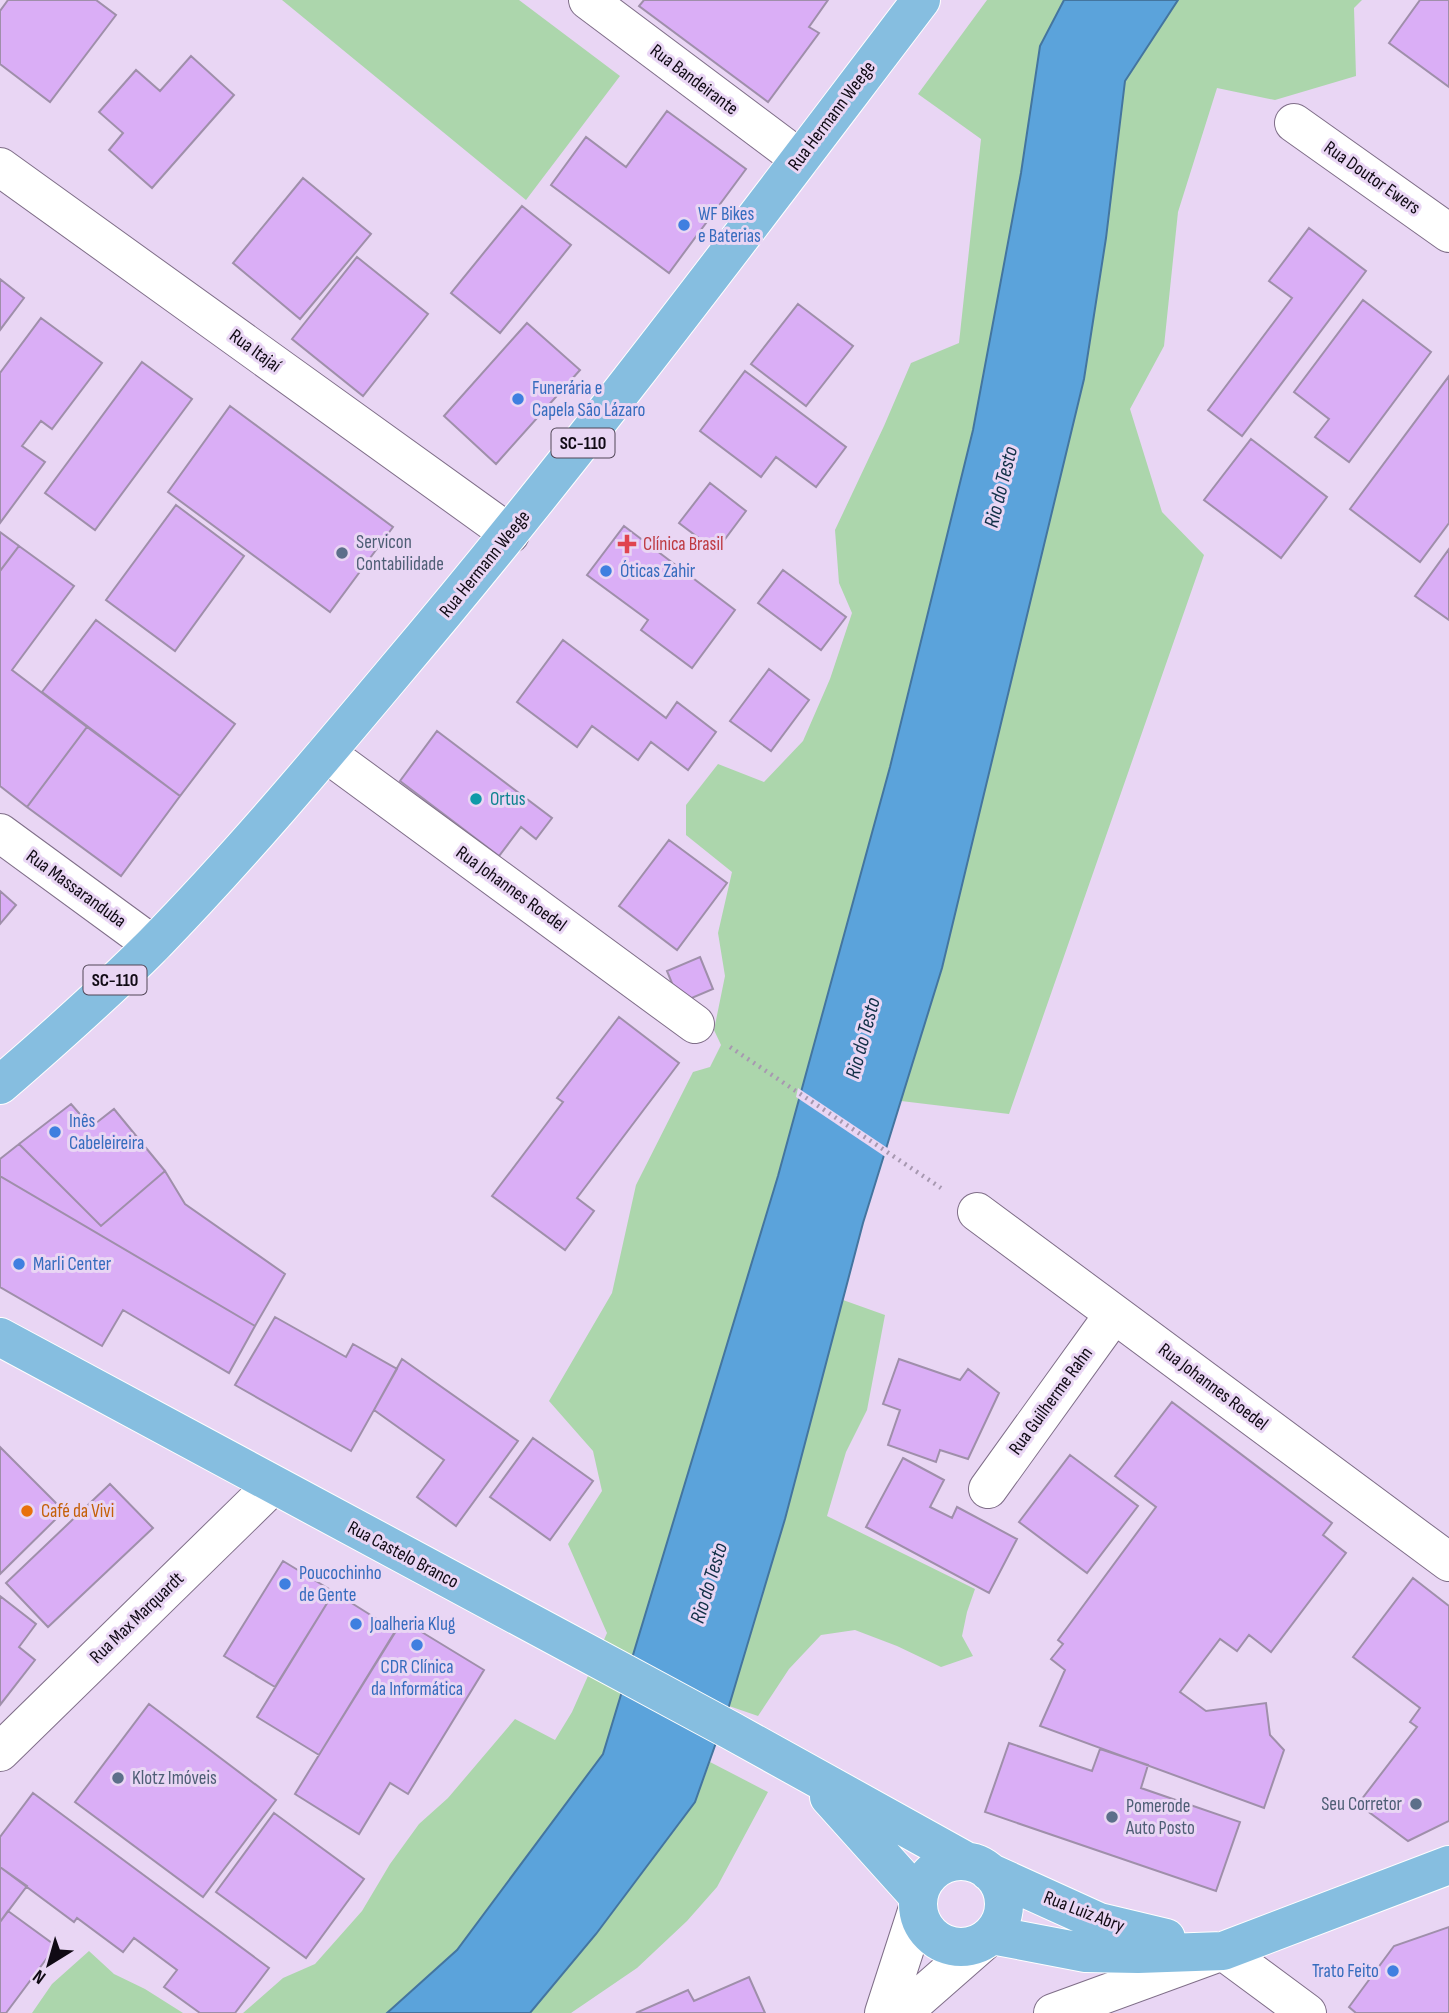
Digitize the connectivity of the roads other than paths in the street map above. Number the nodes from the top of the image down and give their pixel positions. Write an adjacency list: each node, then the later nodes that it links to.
1 (588, 0): 4 (street, Rua Bandeirante)
2 (921, 0): 4 (main road, Rua Hermann Weege / SC-110)
3 (1294, 123): 6 (street, Rua Doutor Ewers)
4 (800, 159): 7 (main road, Rua Hermann Weege / SC-110)
5 (0, 167): 7 (street, Rua Itajaí)
6 (1449, 233)
7 (510, 534): 8 (main road, Rua Hermann Weege / SC-110)
8 (326, 753): 10 (main road, Rua Hermann Weege / SC-110); 11 (street, Rua Johannes Roedel)
9 (0, 833): 10 (street, Rua Massaranduba)
10 (153, 945): 12 (main road, Rua Hermann Weege / SC-110)
11 (695, 1024)
12 (0, 1086)
13 (977, 1212): 14 (street, Rua Johannes Roedel)
14 (1114, 1314): 17 (street, Rua Guilherme Rahn); 18 (street, Rua Johannes Roedel)
15 (0, 1338): 16 (main road, Rua Castelo Branco)
16 (274, 1485): 19 (street, Rua Max Marquardt); 20 (main road, Rua Castelo Branco)
17 (988, 1489)
18 (1449, 1562)
19 (0, 1752)
20 (807, 1772): 21 (main road, Rua Castelo Branco); 23 (main road, Rua Castelo Branco)
21 (978, 1866): 23 (main road); 24 (main road); 25 (main road, Rua Luiz Abry)
22 (1449, 1866): 25 (main road, Rua Luiz Abry)
23 (918, 1902): 24 (main road); 26 (street)
24 (987, 1938): 25 (main road, Rua Luiz Abry); 27 (street)
25 (1223, 1951): 28 (street); 29 (street)
26 (884, 2013)
27 (902, 2013)
28 (1054, 2013)
29 (1307, 2013)

